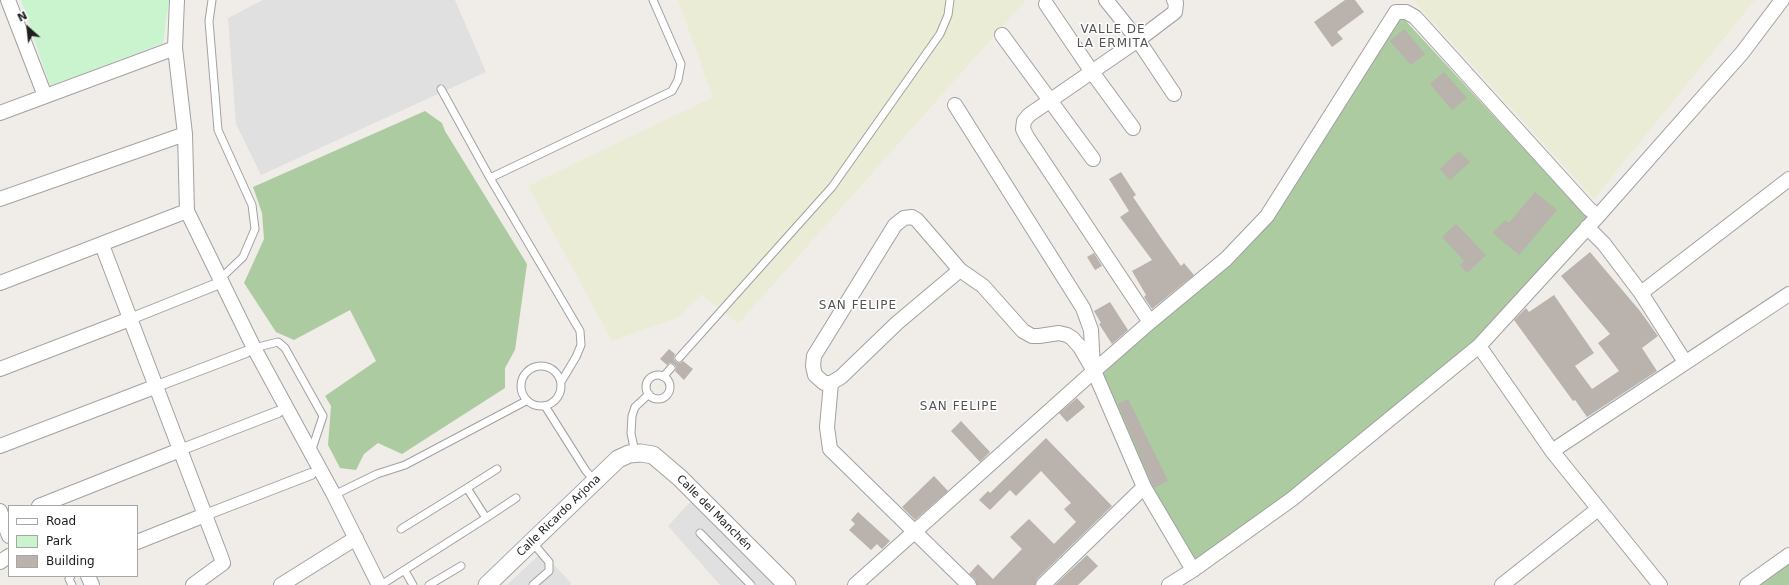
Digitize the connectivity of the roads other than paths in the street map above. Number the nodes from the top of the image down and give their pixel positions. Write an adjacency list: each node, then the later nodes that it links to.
1 (8, 0): 16 (street)
2 (177, 0): 12 (street)
3 (212, 0): 31 (lane)
4 (653, 0): 23 (lane)
5 (950, 0): 39 (lane)
6 (1106, 0): 11 (street)
7 (1174, 0): 11 (street)
8 (1782, 0): 27 (street)
9 (1046, 4): 13 (street)
10 (1002, 35): 17 (street)
11 (1138, 40): 13 (street); 15 (street)
12 (175, 48): 16 (street); 21 (street)
13 (1092, 72): 17 (street); 20 (street)
14 (441, 89): 23 (lane)
15 (1174, 94)
16 (45, 96): 19 (street)
17 (1050, 101): 22 (street); 36 (street)
18 (955, 105): 43 (street)
19 (0, 113)
20 (1133, 128)
21 (185, 134): 25 (street); 26 (street)
22 (1093, 159)
23 (490, 178): 45 (lane)
24 (1789, 179): 33 (street)
25 (0, 199)
26 (186, 211): 29 (street); 31 (street)
27 (1598, 216): 28 (street); 36 (street)
28 (1587, 227): 33 (street); 37 (street)
29 (102, 245): 32 (street); 35 (street)
30 (960, 270): 43 (street); 46 (street); 46 (street)
31 (218, 282): 35 (street); 38 (street)
32 (0, 283)
33 (1641, 293): 40 (street)
34 (1789, 294): 40 (street)
35 (130, 318): 42 (street); 47 (street)
36 (1150, 322): 43 (street)
37 (1479, 346): 54 (street); 78 (street)
38 (250, 350): 47 (street); 55 (street); 55 (lane)
39 (679, 358)
40 (1685, 362): 54 (street)
41 (671, 368): 44 (lane)
42 (0, 369)
43 (1094, 371): 60 (street); 70 (street)
44 (664, 377): 48 (lane); 48 (lane)
45 (561, 382): 49 (lane); 50 (lane)
46 (831, 383): 70 (street)
47 (156, 386): 52 (street); 53 (street)
48 (648, 394): 56 (lane)
49 (526, 401): 50 (lane); 62 (lane)
50 (545, 406): 59 (lane)
51 (278, 412): 53 (street)
52 (0, 446)
53 (180, 450): 64 (street); 66 (street)
54 (1552, 451): 65 (street)
55 (310, 452): 62 (street)
56 (635, 453): 59 (street, Calle Ricardo Arjona); 88 (street, Calle del Manchén)
57 (497, 469): 61 (lane)
58 (311, 474): 66 (street)
59 (595, 481): 75 (street, Calle Ricardo Arjona)
60 (1144, 487): 78 (street); 91 (street)
61 (467, 488): 68 (lane); 69 (lane)
62 (334, 495): 73 (street)
63 (516, 498): 68 (lane)
64 (42, 505)
65 (1598, 509): 93 (street); 94 (street)
66 (205, 515): 74 (street); 80 (street)
67 (3, 517): 71 (street)
68 (486, 518): 79 (lane)
69 (401, 529)
70 (915, 531): 89 (street); 90 (street)
71 (8, 533)
72 (700, 533): 87 (lane)
73 (356, 538): 81 (street); 82 (street)
74 (138, 542)
75 (532, 542): 85 (street, Calle Ricardo Arjona); 86 (lane)
76 (1789, 555): 95 (street)
77 (461, 566): 84 (lane)
78 (1192, 570): 92 (street)
79 (405, 571): 82 (lane); 83 (lane)
80 (194, 585)
81 (281, 585)
82 (380, 585)
83 (413, 585)
84 (429, 585)
85 (487, 585)
86 (533, 585)
87 (751, 585)
88 (787, 585)
89 (855, 585)
90 (969, 585)
91 (1043, 585)
92 (1169, 585)
93 (1502, 585)
94 (1660, 585)
95 (1747, 585)

